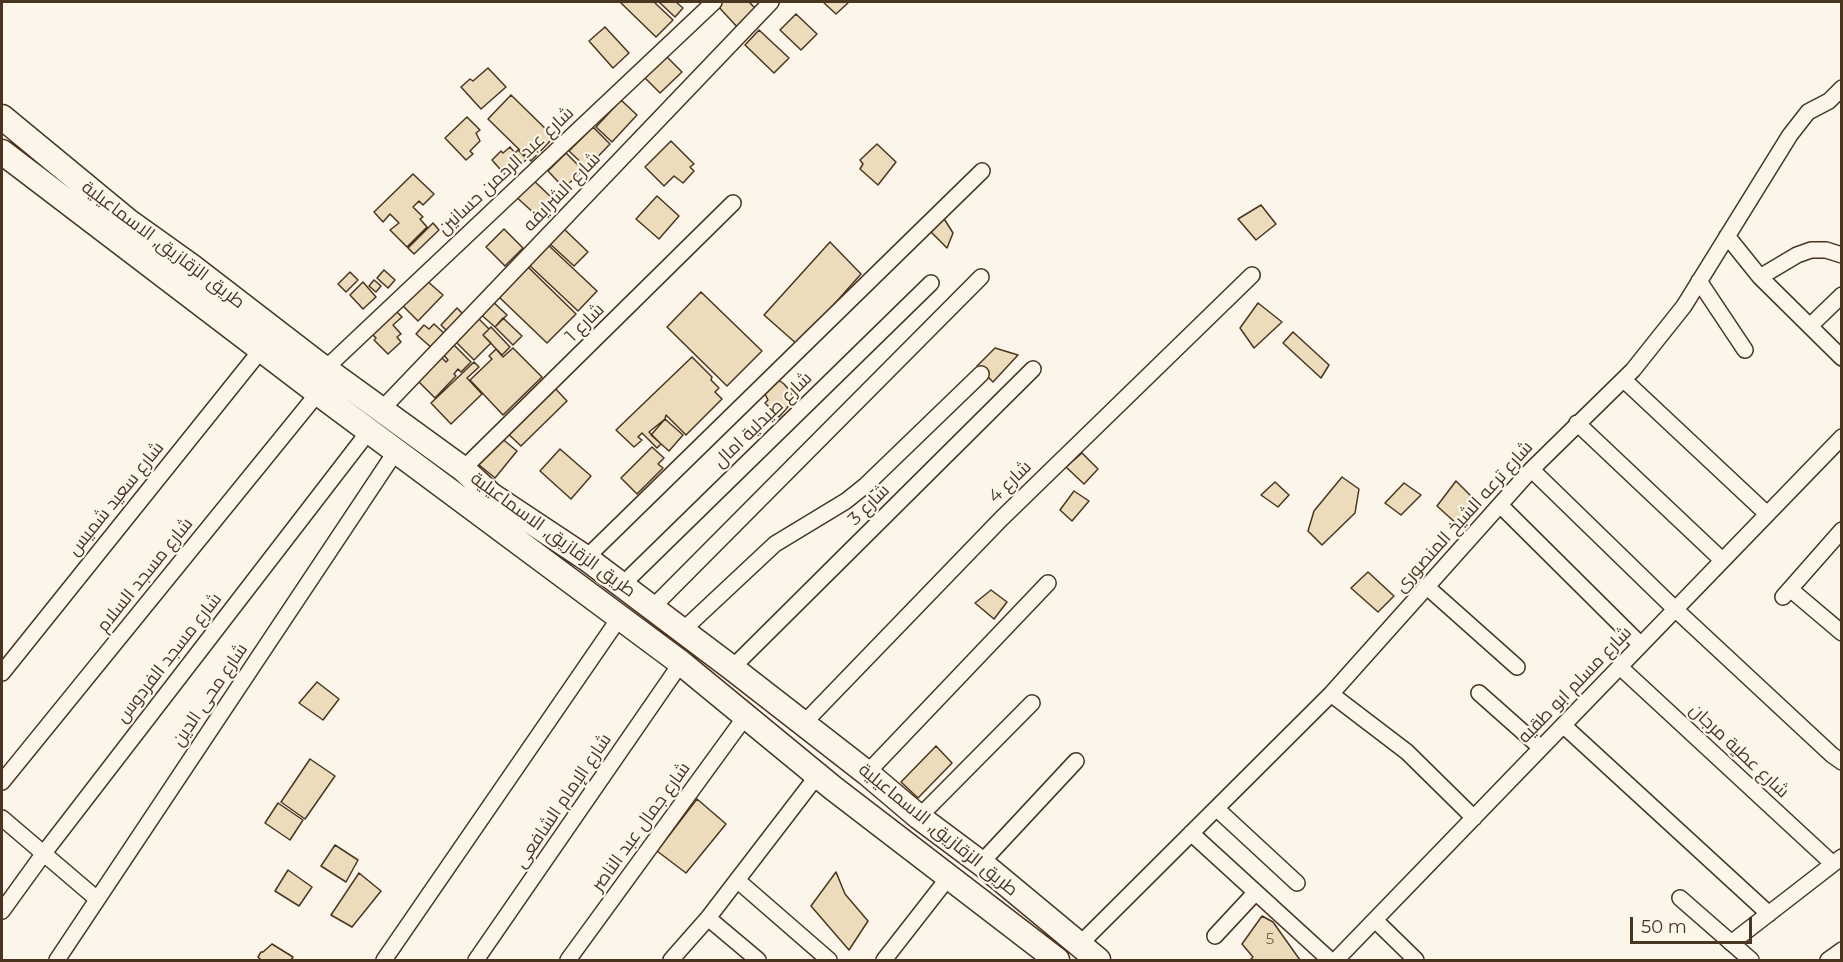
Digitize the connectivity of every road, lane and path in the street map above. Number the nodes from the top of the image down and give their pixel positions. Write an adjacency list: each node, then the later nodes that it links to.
1 (714, 2): 21 (street, شارع عبد الرحمن حسانين)
2 (771, 2): 26 (street, شارع الشرايفه)
3 (1842, 88): 9 (street, شارع ترعه الشيخ المنصورى)
4 (2, 117): 5 (highway, طريق الزقازيق, الاسماعيلية)
5 (11, 138): 21 (highway, طريق الزقازيق, الاسماعيلية)
6 (2, 152): 18 (highway, طريق الزقازيق, الاسماعيلية)
7 (982, 171): 36 (street)
8 (733, 203): 31 (street, شارع 1)
9 (1727, 236): 13 (street); 14 (street, شارع ترعه الشيخ المنصورى)
10 (1842, 255): 13 (street)
11 (1252, 275): 57 (street, شارع 4)
12 (981, 277): 41 (street)
13 (1760, 277): 17 (street)
14 (1700, 281): 19 (street); 24 (street, شارع ترعه الشيخ المنصورى)
15 (931, 283): 39 (street, شارع صيدلية امال)
16 (1842, 295): 17 (street)
17 (1810, 326): 20 (street)
18 (261, 350): 25 (highway, طريق الزقازيق, الاسماعيلية); 51 (street, شارع سعيد شميس)
19 (1745, 350)
20 (1842, 358)
21 (325, 369): 26 (highway, طريق الزقازيق, الاسماعيلية)
22 (1033, 369): 50 (street, شارع 3)
23 (981, 374): 44 (street)
24 (1624, 380): 27 (street, شارع ترعه الشيخ المنصورى); 34 (street)
25 (318, 393): 28 (highway, طريق الزقازيق, الاسماعيلية); 65 (street, شارع مسجد السلام)
26 (381, 410): 31 (highway, طريق الزقازيق, الاسماعيلية)
27 (1577, 423): 32 (street, شارع ترعه الشيخ المنصورى); 37 (street)
28 (369, 431): 30 (highway, طريق الزقازيق, الاسماعيلية); 71 (street, شارع مسجد الفردوس)
29 (1842, 437): 34 (street, شارع مسلم ابو طقيه)
30 (396, 451): 43 (highway, طريق الزقازيق, الاسماعيلية); 79 (street, شارع محى الدين)
31 (463, 470): 36 (highway, طريق الزقازيق, الاسماعيلية)
32 (1532, 470): 33 (street, شارع ترعه الشيخ المنصورى); 42 (street)
33 (1500, 505): 40 (street, شارع ترعه الشيخ المنصورى); 46 (street)
34 (1767, 514): 37 (street, شارع مسلم ابو طقيه)
35 (1842, 530): 45 (street)
36 (586, 558): 39 (highway, طريق الزقازيق, الاسماعيلية)
37 (1722, 560): 42 (street, شارع مسلم ابو طقيه)
38 (1048, 583): 64 (street)
39 (622, 585): 41 (highway, طريق الزقازيق, الاسماعيلية)
40 (1426, 586): 48 (street); 53 (street, شارع ترعه الشيخ المنصورى)
41 (652, 608): 44 (highway, طريق الزقازيق, الاسماعيلية)
42 (1675, 609): 46 (street, شارع مسلم ابو طقيه); 62 (street)
43 (620, 617): 47 (highway, طريق الزقازيق, الاسماعيلية); 89 (street)
44 (682, 631): 50 (highway, طريق الزقازيق, الاسماعيلية)
45 (1842, 633)
46 (1641, 645): 49 (street, شارع مسلم ابو طقيه)
47 (681, 663): 56 (highway, طريق الزقازيق, الاسماعيلية); 90 (street, شارع الإمام الشافعى)
48 (1517, 667)
49 (1620, 667): 58 (street, شارع مسلم ابو طقيه); 72 (street, شارع عطية مرجان)
50 (732, 668): 55 (highway, طريق الزقازيق, الاسماعيلية)
51 (2, 673)
52 (1479, 693): 60 (street)
53 (1331, 694): 66 (street, شارع ترعه الشيخ المنصورى); 69 (street)
54 (1032, 703): 67 (street)
55 (782, 708): 56 (highway); 57 (highway, طريق الزقازيق, الاسماعيلية)
56 (752, 723): 63 (highway, طريق الزقازيق, الاسماعيلية); 91 (street, شارع جمال عبد الناصر)
57 (803, 724): 59 (highway, طريق الزقازيق, الاسماعيلية)
58 (1563, 725): 60 (street, شارع مسلم ابو طقيه); 81 (street)
59 (829, 744): 63 (highway); 64 (highway, طريق الزقازيق, الاسماعيلية)
60 (1541, 748): 69 (street, شارع مسلم ابو طقيه)
61 (1076, 761): 73 (street)
62 (1842, 762)
63 (812, 772): 74 (highway, طريق الزقازيق, الاسماعيلية); 75 (street)
64 (867, 773): 67 (highway, طريق الزقازيق, الاسماعيلية)
65 (2, 782)
66 (1216, 809): 70 (street, شارع ترعه الشيخ المنصورى); 76 (street)
67 (919, 817): 73 (highway, طريق الزقازيق, الاسماعيلية)
68 (2, 818): 71 (street)
69 (1474, 818): 83 (street, شارع مسلم ابو طقيه)
70 (1191, 834): 77 (street); 86 (street, شارع ترعه الشيخ المنصورى)
71 (44, 853): 79 (street); 80 (street, شارع مسجد الفردوس)
72 (1837, 860): 81 (street)
73 (981, 863): 86 (highway, طريق الزقازيق, الاسماعيلية)
74 (948, 878): 95 (street); 96 (highway, طريق الزقازيق, الاسماعيلية)
75 (737, 880): 82 (street); 94 (street)
76 (1297, 883)
77 (1256, 893): 84 (street); 98 (street)
78 (1680, 898): 85 (street)
79 (97, 899): 88 (street, شارع محى الدين)
80 (2, 911)
81 (1769, 914): 85 (street)
82 (708, 918): 92 (street); 93 (street)
83 (1375, 920): 99 (street, شارع مسلم ابو طقيه); 100 (street)
84 (1215, 936)
85 (1731, 943): 101 (street)
86 (1079, 945): 97 (highway, طريق الزقازيق, الاسماعيلية)
87 (1842, 950): 102 (street)
88 (57, 960)
89 (384, 960)
90 (476, 960)
91 (568, 960)
92 (671, 960)
93 (758, 960)
94 (829, 960)
95 (884, 960)
96 (1058, 960)
97 (1098, 960)
98 (1330, 960)
99 (1336, 960)
100 (1416, 960)
101 (1751, 960)
102 (1828, 960)

